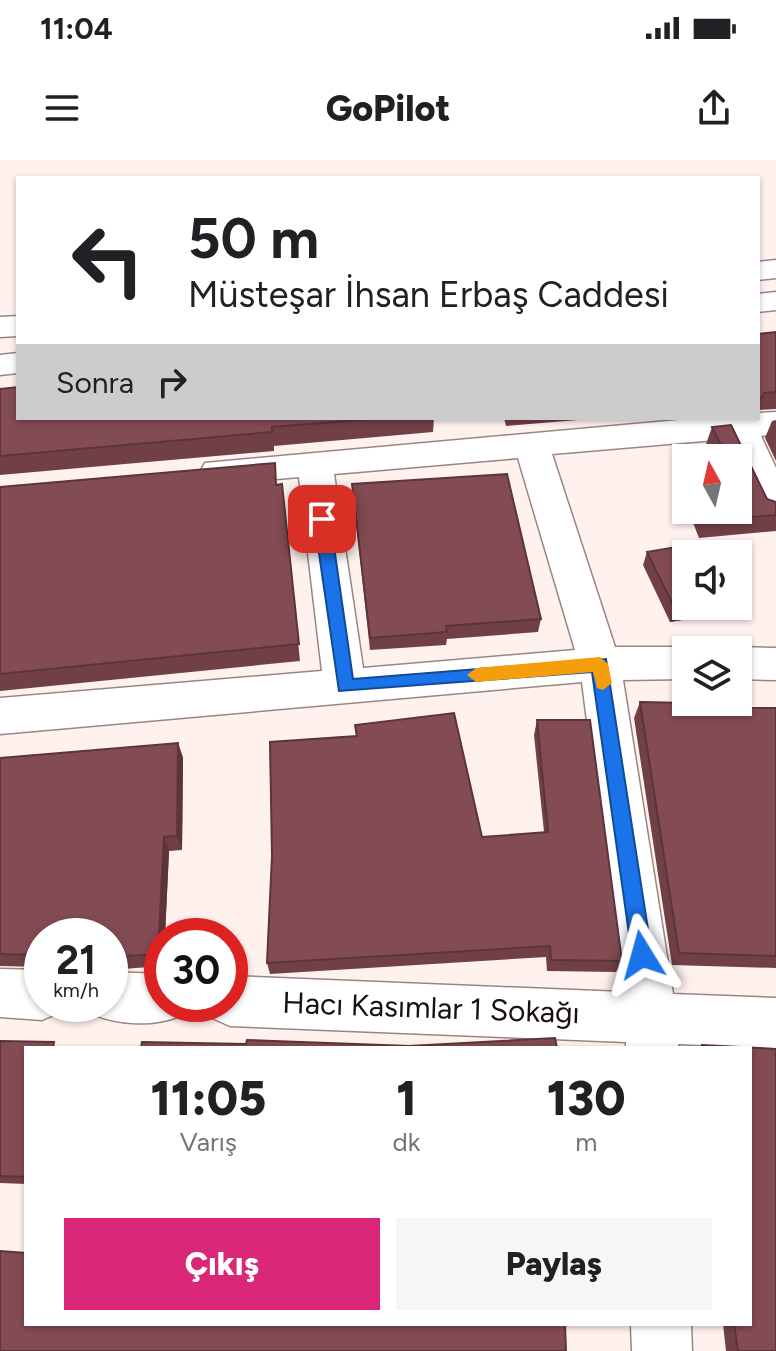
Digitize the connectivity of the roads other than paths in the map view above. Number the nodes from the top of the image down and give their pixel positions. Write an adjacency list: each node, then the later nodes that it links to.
1 (776, 423): 2 (street)
2 (739, 427): 3 (street); 6 (street)
3 (532, 446): 4 (street); 9 (street)
4 (315, 464): 5 (street); 11 (street)
5 (189, 474)
6 (776, 506)
7 (672, 663): 9 (street)
8 (752, 663): 10 (street)
9 (600, 664): 11 (street); 17 (street)
10 (776, 664)
11 (345, 686): 12 (street)
12 (0, 716)
13 (0, 993): 14 (street)
14 (24, 994)
15 (248, 1002): 17 (street, Hacı Kasımlar 1 Sokağı)
16 (776, 1023): 17 (street, Hacı Kasımlar 1 Sokağı)
17 (651, 1032)
18 (661, 1326): 19 (street)
19 (662, 1351)

